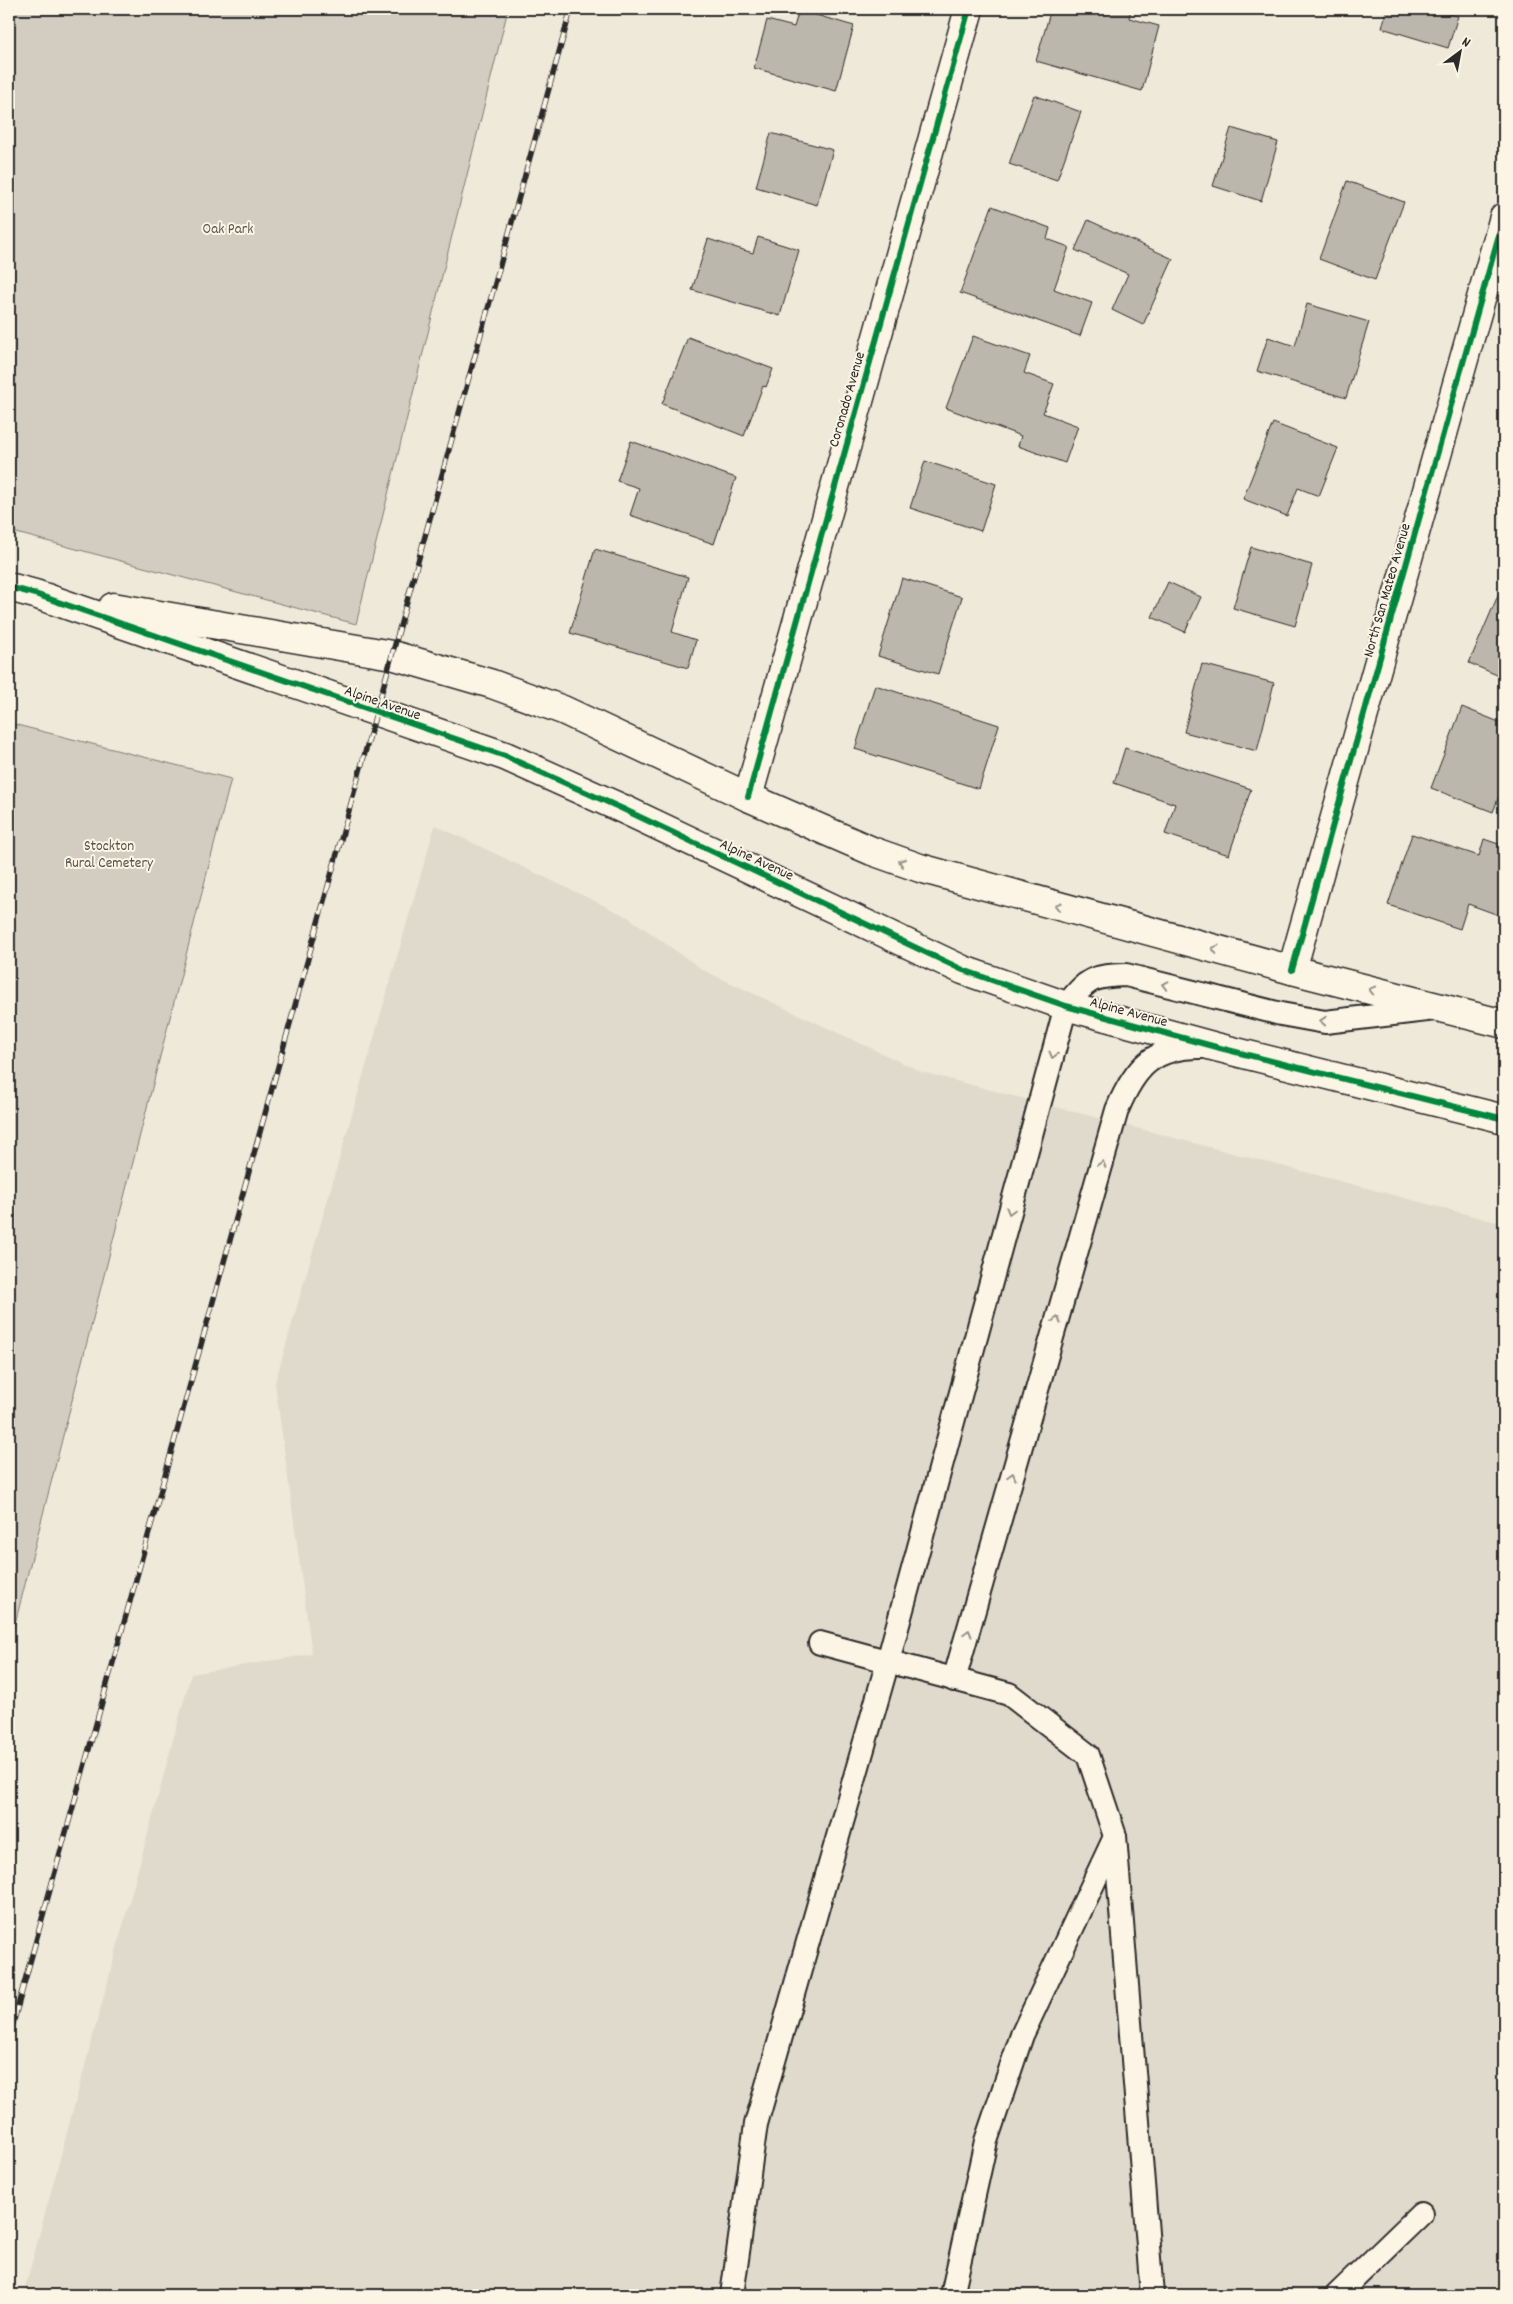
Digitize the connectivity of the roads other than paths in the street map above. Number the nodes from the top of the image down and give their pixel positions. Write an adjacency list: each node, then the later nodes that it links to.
1 (969, 9): 5 (street, Coronado Avenue)
2 (1504, 217): 6 (street, North San Mateo Avenue)
3 (9, 587): 4 (street, Alpine Avenue)
4 (35, 594): 5 (street, Alpine Avenue); 7 (street, Alpine Avenue)
5 (748, 796): 6 (street, Alpine Avenue, one-way to 5)
6 (1292, 970): 8 (street, Alpine Avenue, one-way to 6)
7 (1066, 1006): 8 (lane, one-way to 7); 10 (street, Alpine Avenue); 13 (lane, one-way to 13)
8 (1441, 1008): 9 (street, Alpine Avenue)
9 (1504, 1024)
10 (1216, 1048): 11 (street, Alpine Avenue); 14 (lane, one-way to 10)
11 (1504, 1119)
12 (820, 1643): 13 (lane)
13 (888, 1661): 14 (lane); 17 (lane)
14 (954, 1680): 15 (lane)
15 (1115, 1836): 18 (lane); 19 (lane)
16 (1421, 2214): 20 (lane)
17 (732, 2295)
18 (952, 2295)
19 (1152, 2295)
20 (1337, 2295)

